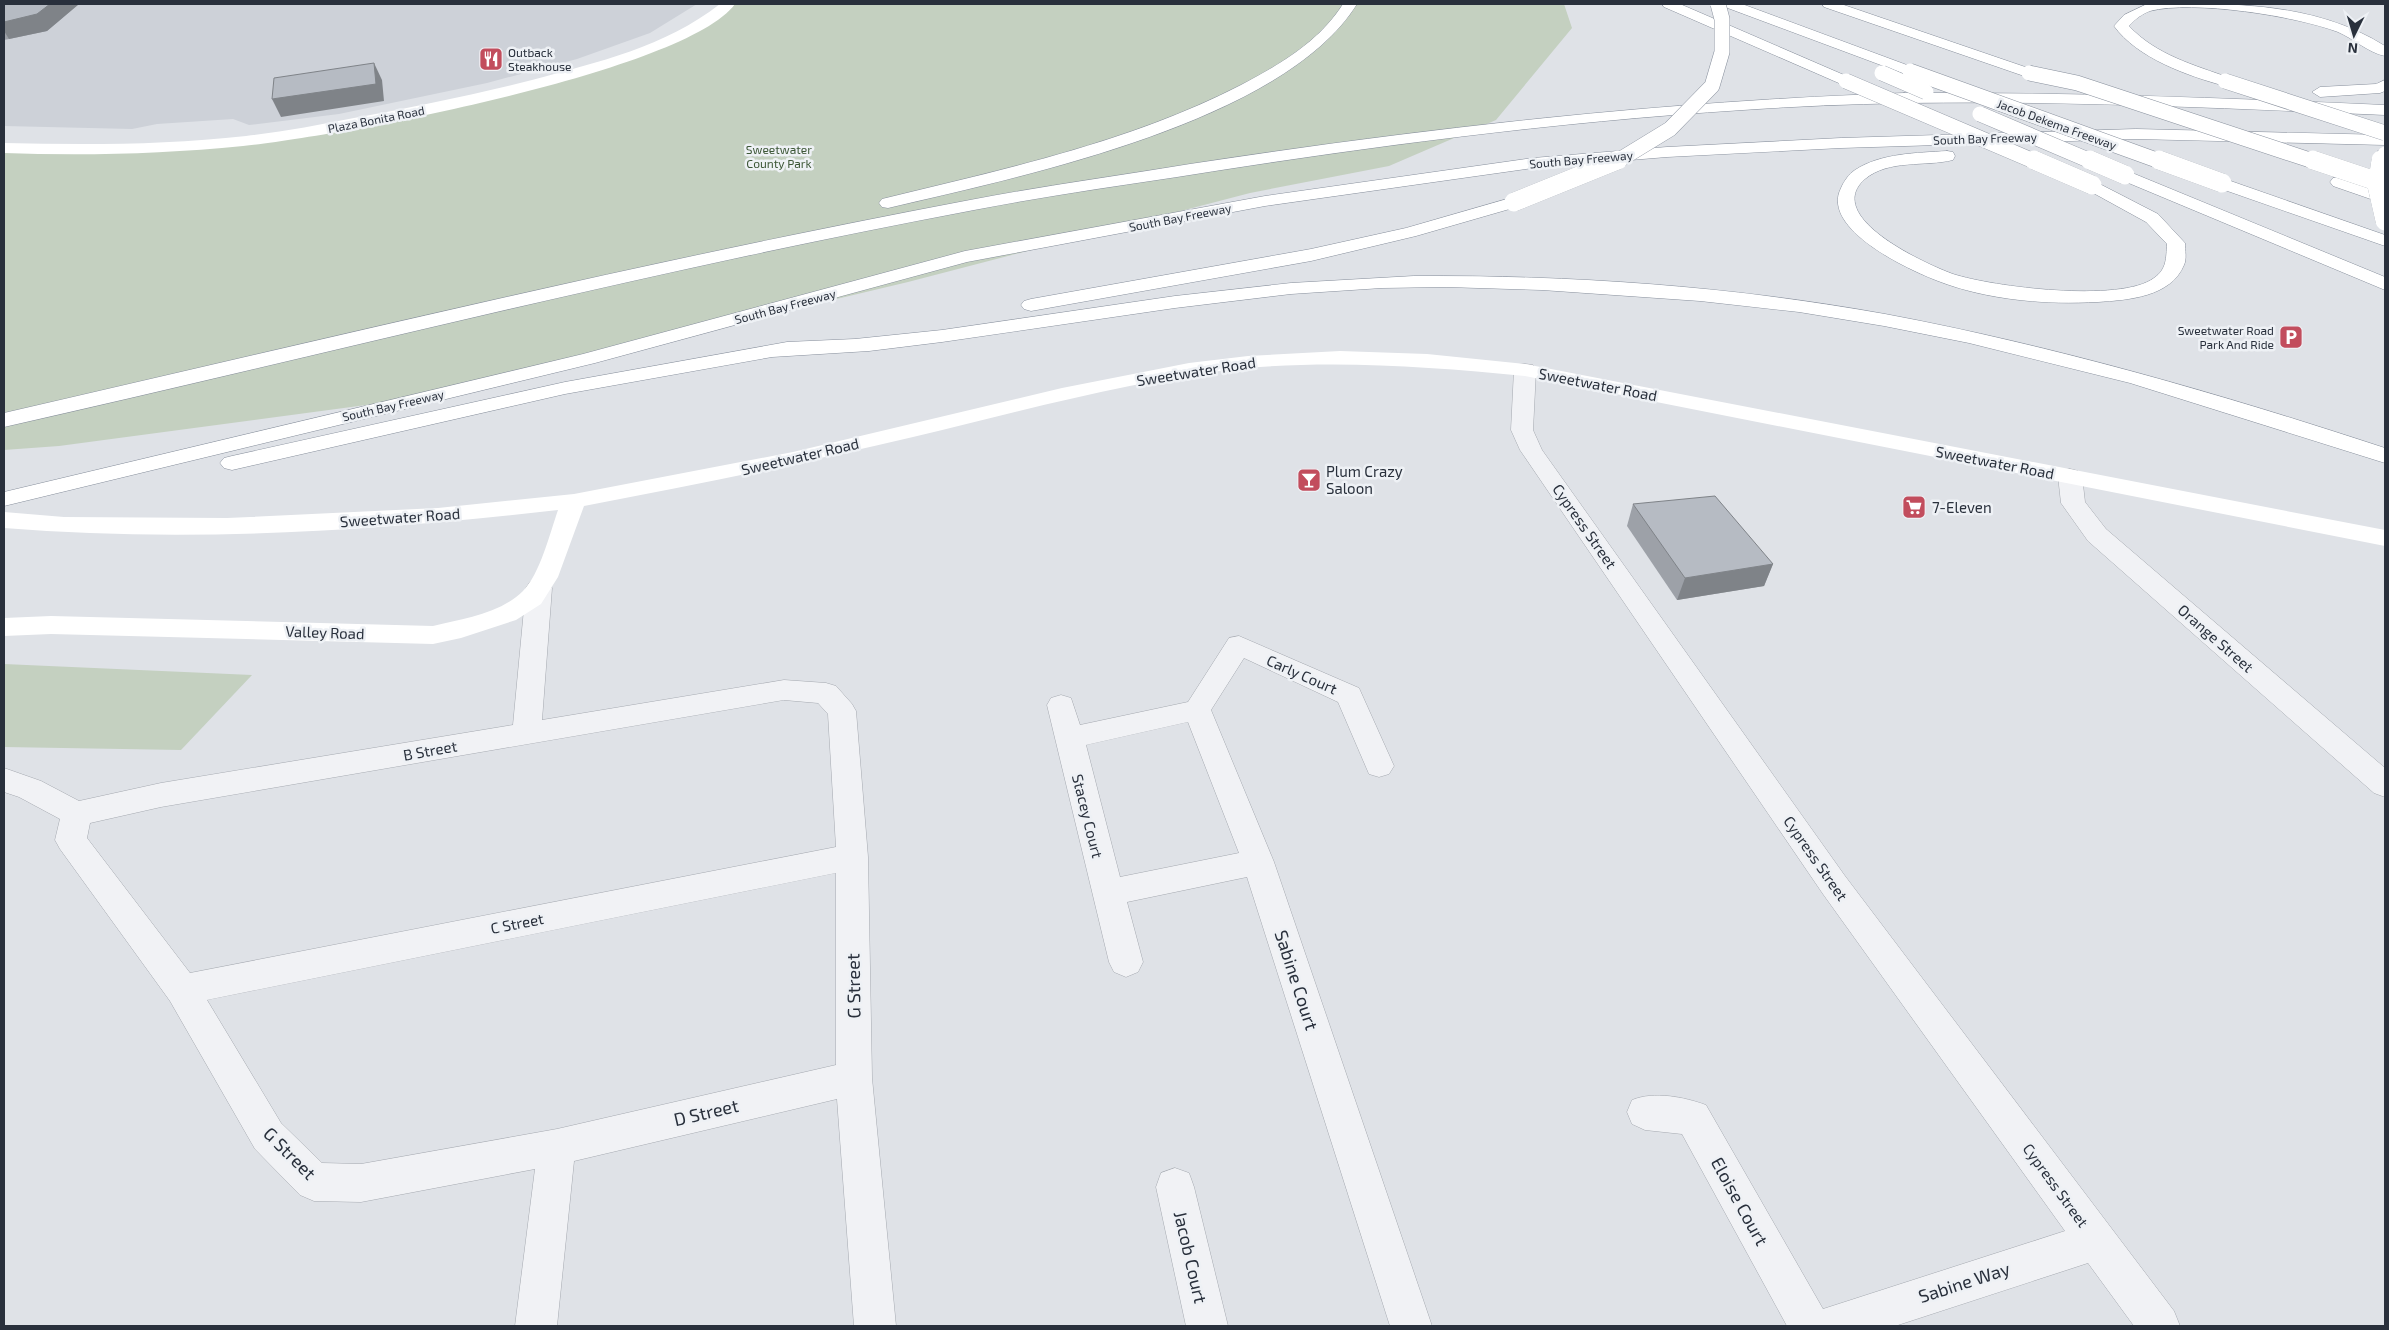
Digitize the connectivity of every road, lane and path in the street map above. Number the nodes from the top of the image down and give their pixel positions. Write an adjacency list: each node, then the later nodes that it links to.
1 (728, 4): 17 (main road, Plaza Bonita Road)
2 (1350, 4): 24 (main road)
3 (1669, 4): 15 (main road, bridge)
4 (1718, 4): 25 (main road, bridge)
5 (1730, 4): 8 (main road, Jacob Dekema Freeway)
6 (1829, 4): 10 (main road)
7 (2205, 4): 9 (main road); 14 (main road, bridge)
8 (1784, 24): 22 (main road, Jacob Dekema Freeway, bridge); 23 (main road, bridge)
9 (2385, 52)
10 (2029, 73): 19 (main road, bridge); 20 (main road, bridge)
11 (2385, 84): 12 (main road)
12 (1918, 99): 13 (main road); 24 (main road)
13 (2385, 110)
14 (2385, 133)
15 (2283, 137): 16 (main road, South Bay Freeway); 30 (main road, South Bay Freeway)
16 (2385, 140)
17 (4, 148)
18 (2385, 154): 21 (main road, bridge)
19 (2385, 184)
20 (2385, 199)
21 (2385, 221)
22 (2385, 242)
23 (2385, 284)
24 (328, 345): 27 (main road)
25 (768, 351): 28 (main road); 32 (main road)
26 (1524, 370): 29 (main road, Sweetwater Road); 31 (main road, Sweetwater Road); 55 (street, Cypress Street)
27 (4, 420)
28 (2385, 456)
29 (2070, 476): 34 (main road, Sweetwater Road); 44 (street, Orange Street)
30 (4, 499)
31 (574, 500): 33 (main road, Sweetwater Road); 35 (main road, Valley Road)
32 (4, 515)
33 (4, 520)
34 (2385, 538)
35 (539, 588): 36 (main road, Valley Road); 40 (street)
36 (4, 627)
37 (784, 690): 40 (street, B Street); 46 (street, G Street)
38 (1061, 704): 41 (street, Stacey Court)
39 (1198, 710): 41 (street); 42 (street, Carly Court); 47 (street, Sabine Court)
40 (527, 733): 45 (street, B Street)
41 (1069, 738): 48 (street, Stacey Court)
42 (1379, 766)
43 (17, 784): 45 (street)
44 (2385, 785)
45 (76, 814): 50 (street, G Street)
46 (852, 857): 50 (street, C Street); 51 (street, G Street)
47 (1258, 862): 48 (street); 59 (street, Sabine Court)
48 (1107, 894): 49 (street, Stacey Court)
49 (1126, 962)
50 (182, 990): 53 (street, G Street)
51 (854, 1078): 53 (street, D Street); 57 (street, G Street)
52 (1645, 1112): 60 (street, Eloise Court)
53 (557, 1147): 56 (street)
54 (1175, 1187): 58 (street, Jacob Court)
55 (2097, 1240): 61 (street, Sabine Way); 62 (street, Cypress Street)
56 (536, 1326)
57 (875, 1326)
58 (1207, 1326)
59 (1411, 1326)
60 (1810, 1326)
61 (1832, 1326)
62 (2159, 1326)

